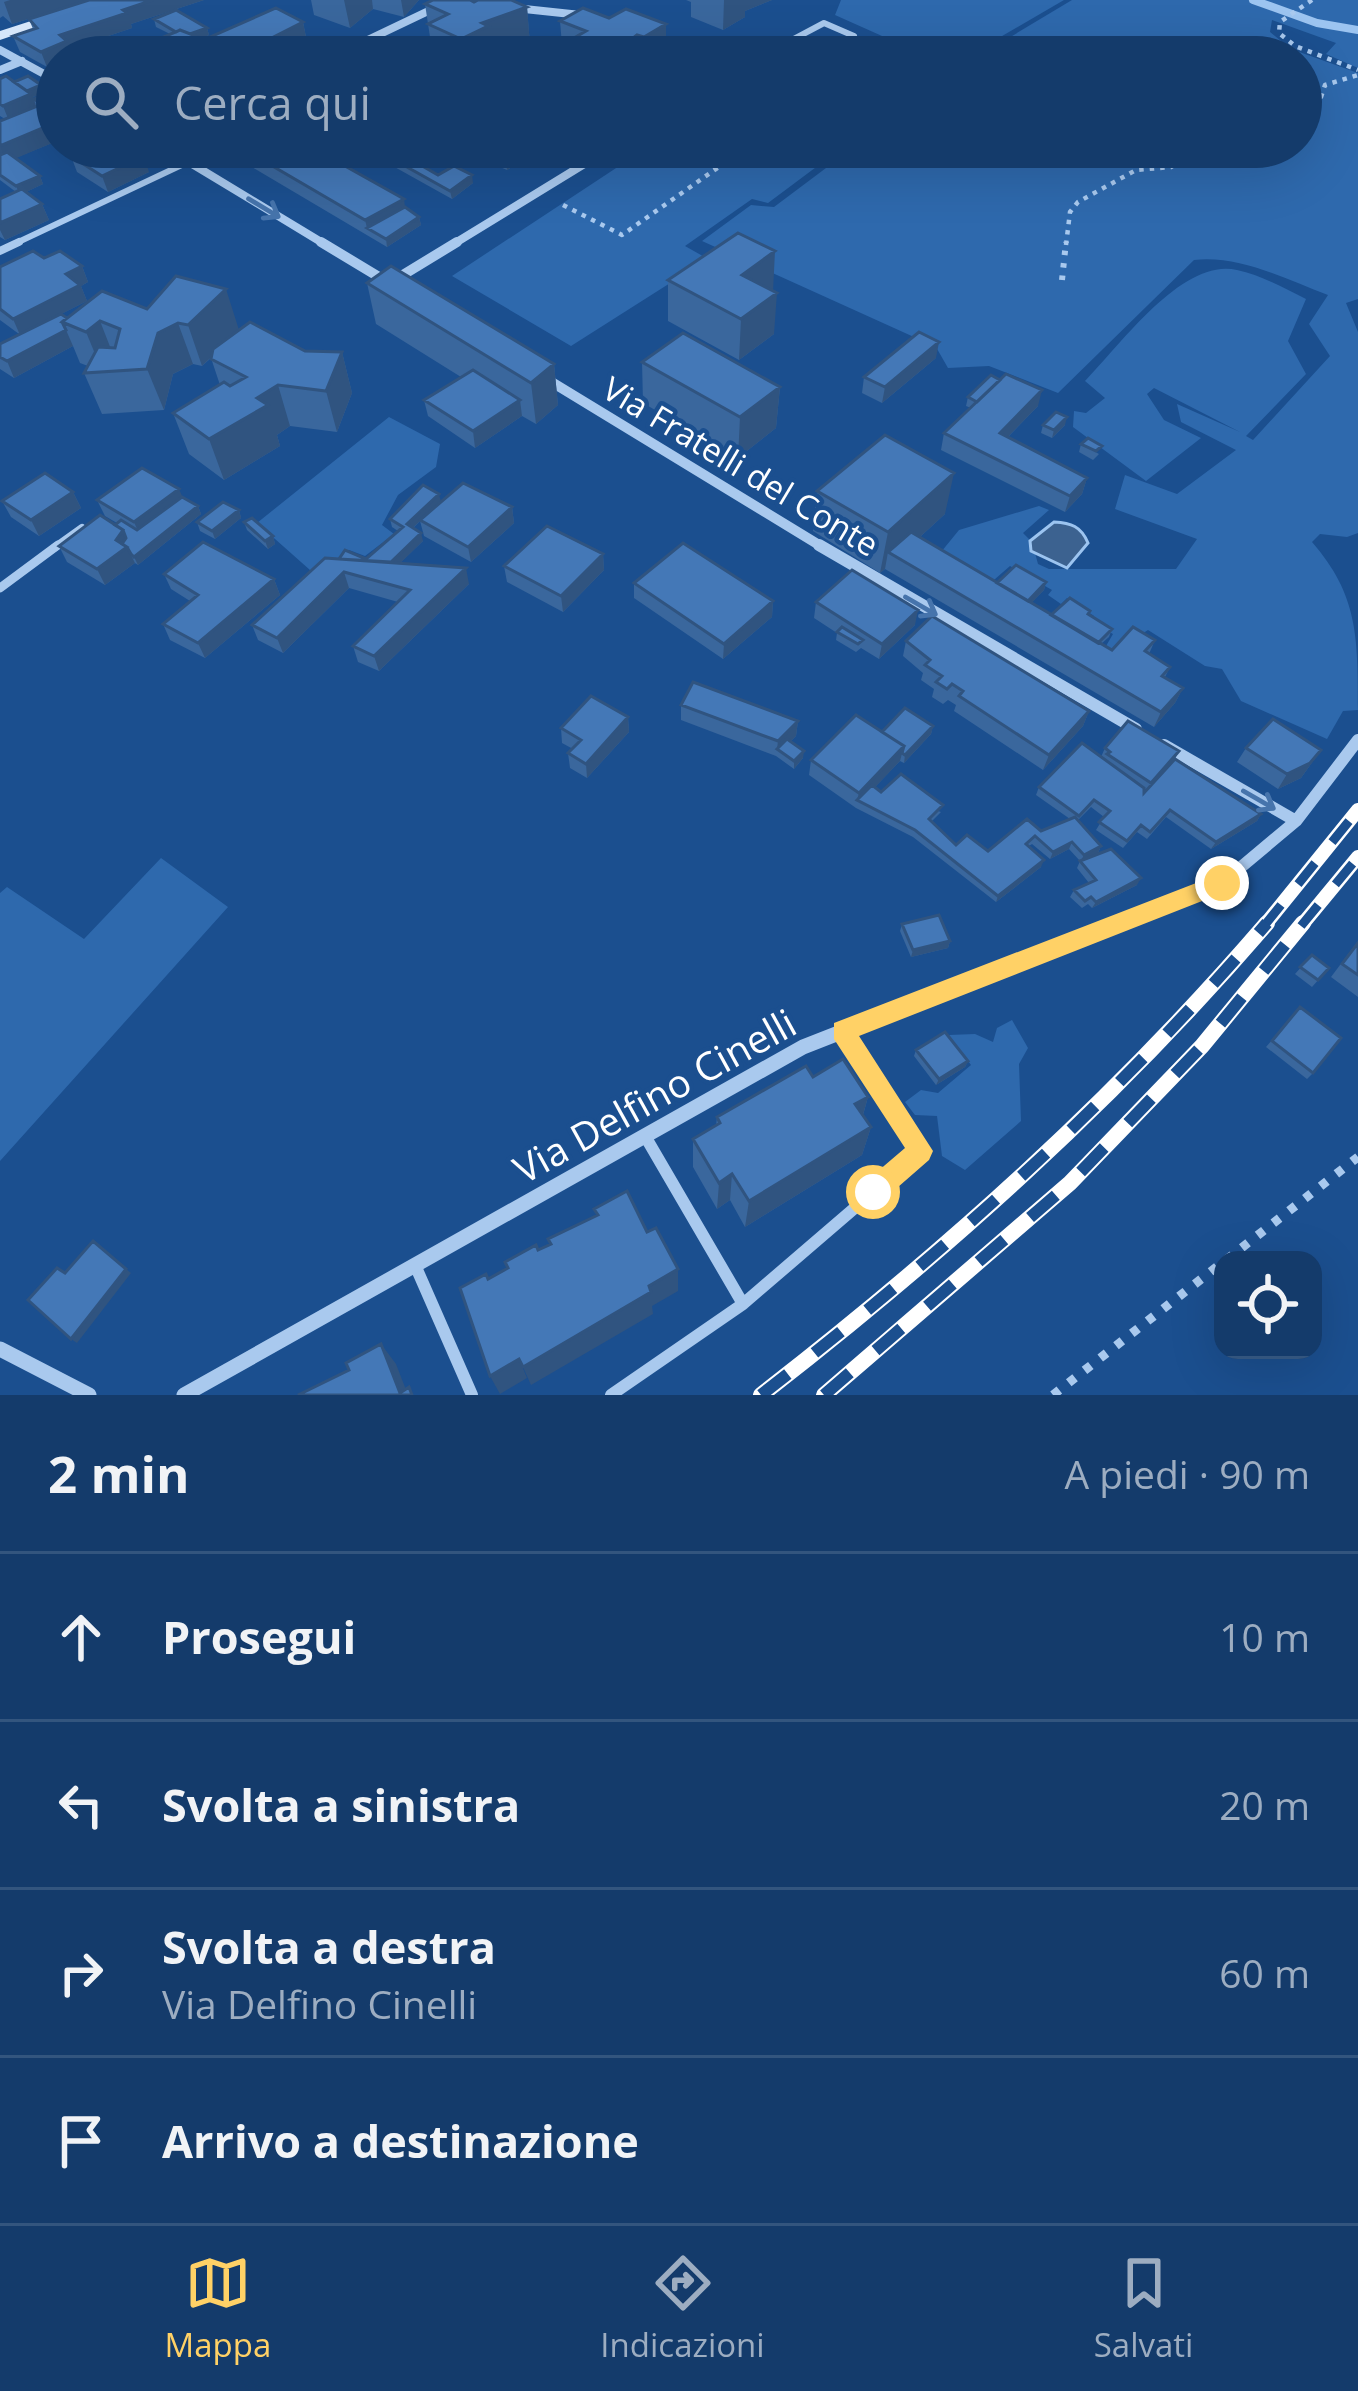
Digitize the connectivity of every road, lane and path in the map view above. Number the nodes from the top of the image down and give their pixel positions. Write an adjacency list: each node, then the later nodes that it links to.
1 (110, 0): 7 (main road)
2 (1312, 0): 12 (path)
3 (461, 4): 8 (street)
4 (502, 7): 5 (street)
5 (598, 18)
6 (637, 34): 9 (street)
7 (0, 36)
8 (376, 36)
9 (642, 36)
10 (800, 36): 11 (lane)
11 (852, 36)
12 (1283, 36)
13 (0, 50): 15 (street)
14 (1322, 57): 18 (path)
15 (22, 61): 16 (street); 17 (street)
16 (36, 69)
17 (0, 70)
18 (1358, 72): 19 (path)
19 (1322, 93)
20 (175, 168): 26 (lane)
21 (198, 168): 28 (street, one-way to 28)
22 (578, 168): 28 (street)
23 (717, 168): 25 (path)
24 (1159, 168): 27 (path)
25 (556, 202)
26 (0, 251)
27 (1062, 280)
28 (389, 284): 29 (street)
29 (409, 295)
30 (526, 366): 34 (street, Via Fratelli del Conte, one-way to 34)
31 (82, 528): 32 (lane)
32 (0, 588)
33 (1358, 740): 34 (street, Via Delfino Cinelli)
34 (1296, 821): 35 (street, Via Delfino Cinelli)
35 (843, 1031): 36 (street, Via Delfino Cinelli); 41 (lane)
36 (645, 1136): 39 (street, Via Delfino Cinelli); 41 (lane)
37 (1358, 1157): 38 (path)
38 (1237, 1251)
39 (415, 1265): 44 (street, Via Delfino Cinelli); 45 (lane)
40 (1214, 1269): 47 (path)
41 (743, 1304): 46 (lane)
42 (0, 1348): 43 (street)
43 (89, 1395)
44 (184, 1395)
45 (472, 1395)
46 (611, 1395)
47 (1053, 1395)

